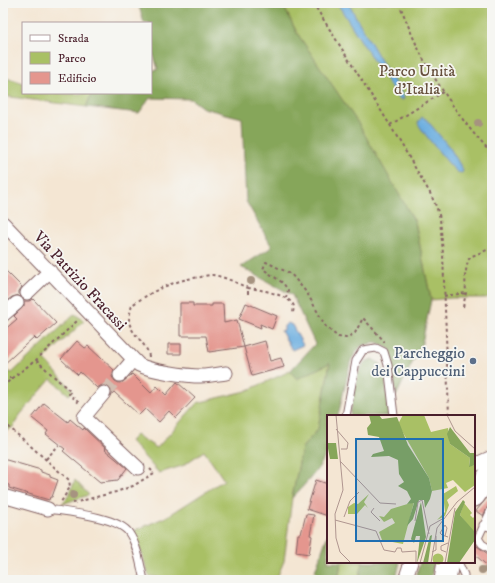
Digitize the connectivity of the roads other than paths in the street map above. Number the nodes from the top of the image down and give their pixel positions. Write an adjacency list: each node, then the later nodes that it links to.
1 (3, 223): 2 (street, Via Patrizio Fracassi)
2 (50, 271): 3 (street); 6 (street, Via Patrizio Fracassi)
3 (27, 293)
4 (17, 303): 5 (street)
5 (3, 316)
6 (133, 360): 7 (street, Via Patrizio Fracassi); 8 (street)
7 (226, 373)
8 (120, 375)
9 (104, 393): 14 (street)
10 (346, 415): 11 (lane)
11 (394, 415)
12 (492, 457): 13 (street)
13 (475, 465)
14 (143, 467)
15 (475, 469): 16 (street)
16 (492, 470): 17 (main road)
17 (481, 490)
18 (3, 496): 19 (street)
19 (48, 509): 26 (lane)
20 (490, 515): 21 (lane); 22 (lane)
21 (492, 528)
22 (492, 550)
23 (411, 563): 27 (street)
24 (448, 563): 28 (main road)
25 (458, 563): 29 (lane)
26 (144, 580)
27 (406, 580)
28 (445, 580)
29 (464, 580)

